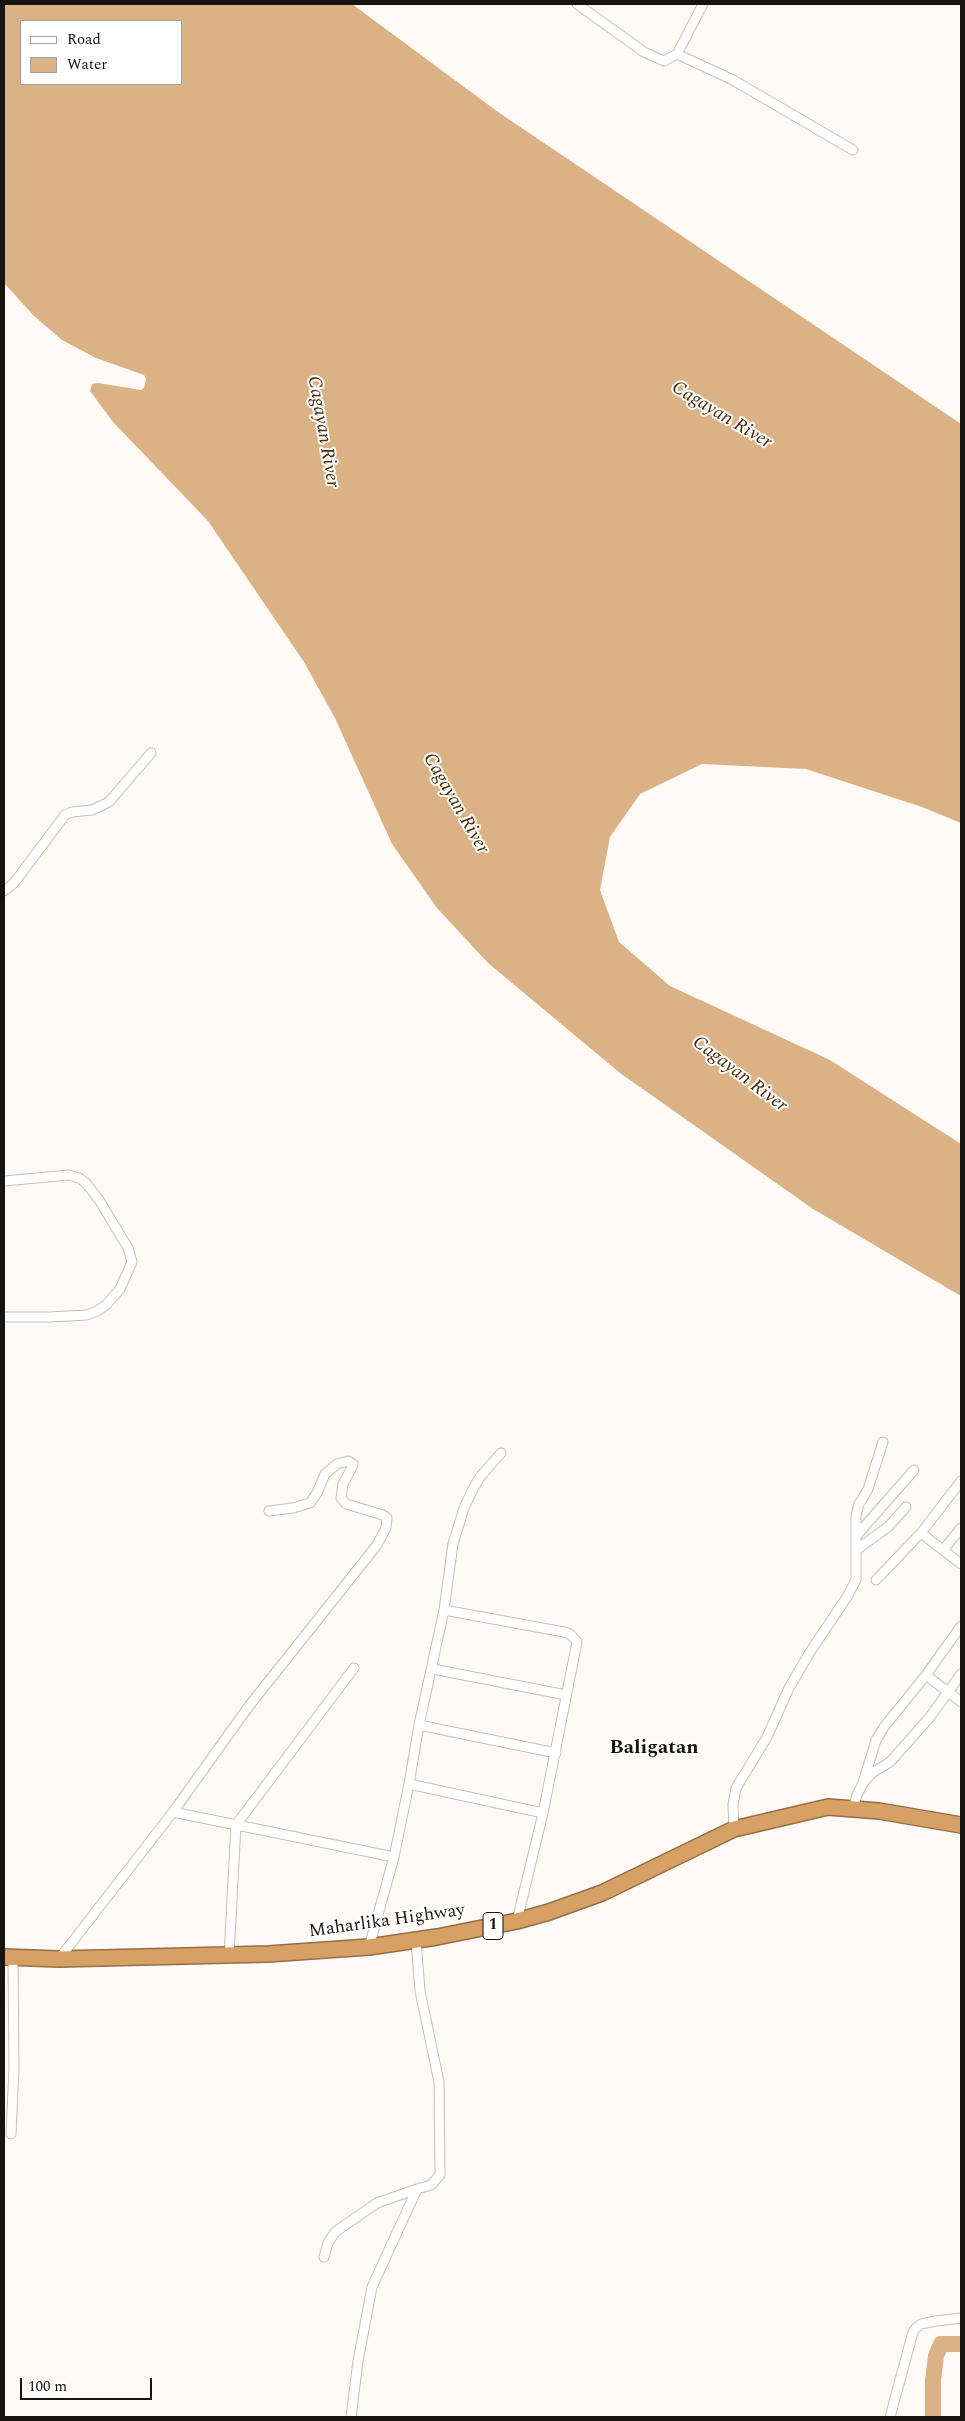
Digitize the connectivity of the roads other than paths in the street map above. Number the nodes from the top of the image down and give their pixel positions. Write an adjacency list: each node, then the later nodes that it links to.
1 (577, 4): 3 (street)
2 (703, 4): 3 (street)
3 (677, 54): 4 (street)
4 (853, 150)
5 (151, 753): 6 (street)
6 (4, 891)
7 (4, 1181): 8 (street)
8 (4, 1317)
9 (883, 1442): 17 (street)
10 (501, 1453): 22 (street)
11 (914, 1470): 17 (street)
12 (961, 1480): 16 (street)
13 (906, 1507): 19 (street)
14 (269, 1511): 36 (street)
15 (961, 1528): 18 (street)
16 (921, 1532): 18 (street); 21 (street)
17 (857, 1535): 19 (street)
18 (944, 1549): 20 (street)
19 (856, 1550): 40 (street)
20 (961, 1564)
21 (876, 1580)
22 (444, 1610): 25 (street); 29 (street)
23 (961, 1626): 27 (street)
24 (354, 1668): 38 (street)
25 (433, 1669): 29 (street); 31 (street)
26 (961, 1674): 28 (street)
27 (926, 1675): 28 (street); 33 (street)
28 (948, 1691): 30 (street); 33 (street)
29 (566, 1695): 32 (street)
30 (961, 1702)
31 (419, 1725): 32 (street); 34 (street)
32 (556, 1753): 37 (street)
33 (864, 1783): 35 (street)
34 (410, 1784): 37 (street); 41 (street)
35 (854, 1808): 39 (highway, Maharlika Highway / 1); 40 (highway, Maharlika Highway / 1)
36 (173, 1812): 38 (street); 47 (street)
37 (543, 1813): 42 (street)
38 (236, 1825): 41 (street); 45 (street)
39 (961, 1825)
40 (734, 1829): 42 (highway, Maharlika Highway / 1)
41 (394, 1856): 44 (street)
42 (517, 1921): 43 (highway, Maharlika Highway / 1)
43 (416, 1940): 44 (highway, Maharlika Highway / 1); 49 (street)
44 (369, 1947): 45 (highway, Maharlika Highway / 1)
45 (230, 1955): 47 (highway, Maharlika Highway / 1)
46 (8, 1957): 47 (highway, Maharlika Highway / 1); 48 (street)
47 (59, 1959)
48 (11, 2134)
49 (417, 2189): 50 (street); 52 (street)
50 (324, 2257)
51 (961, 2318): 53 (street)
52 (351, 2417)
53 (890, 2417)

